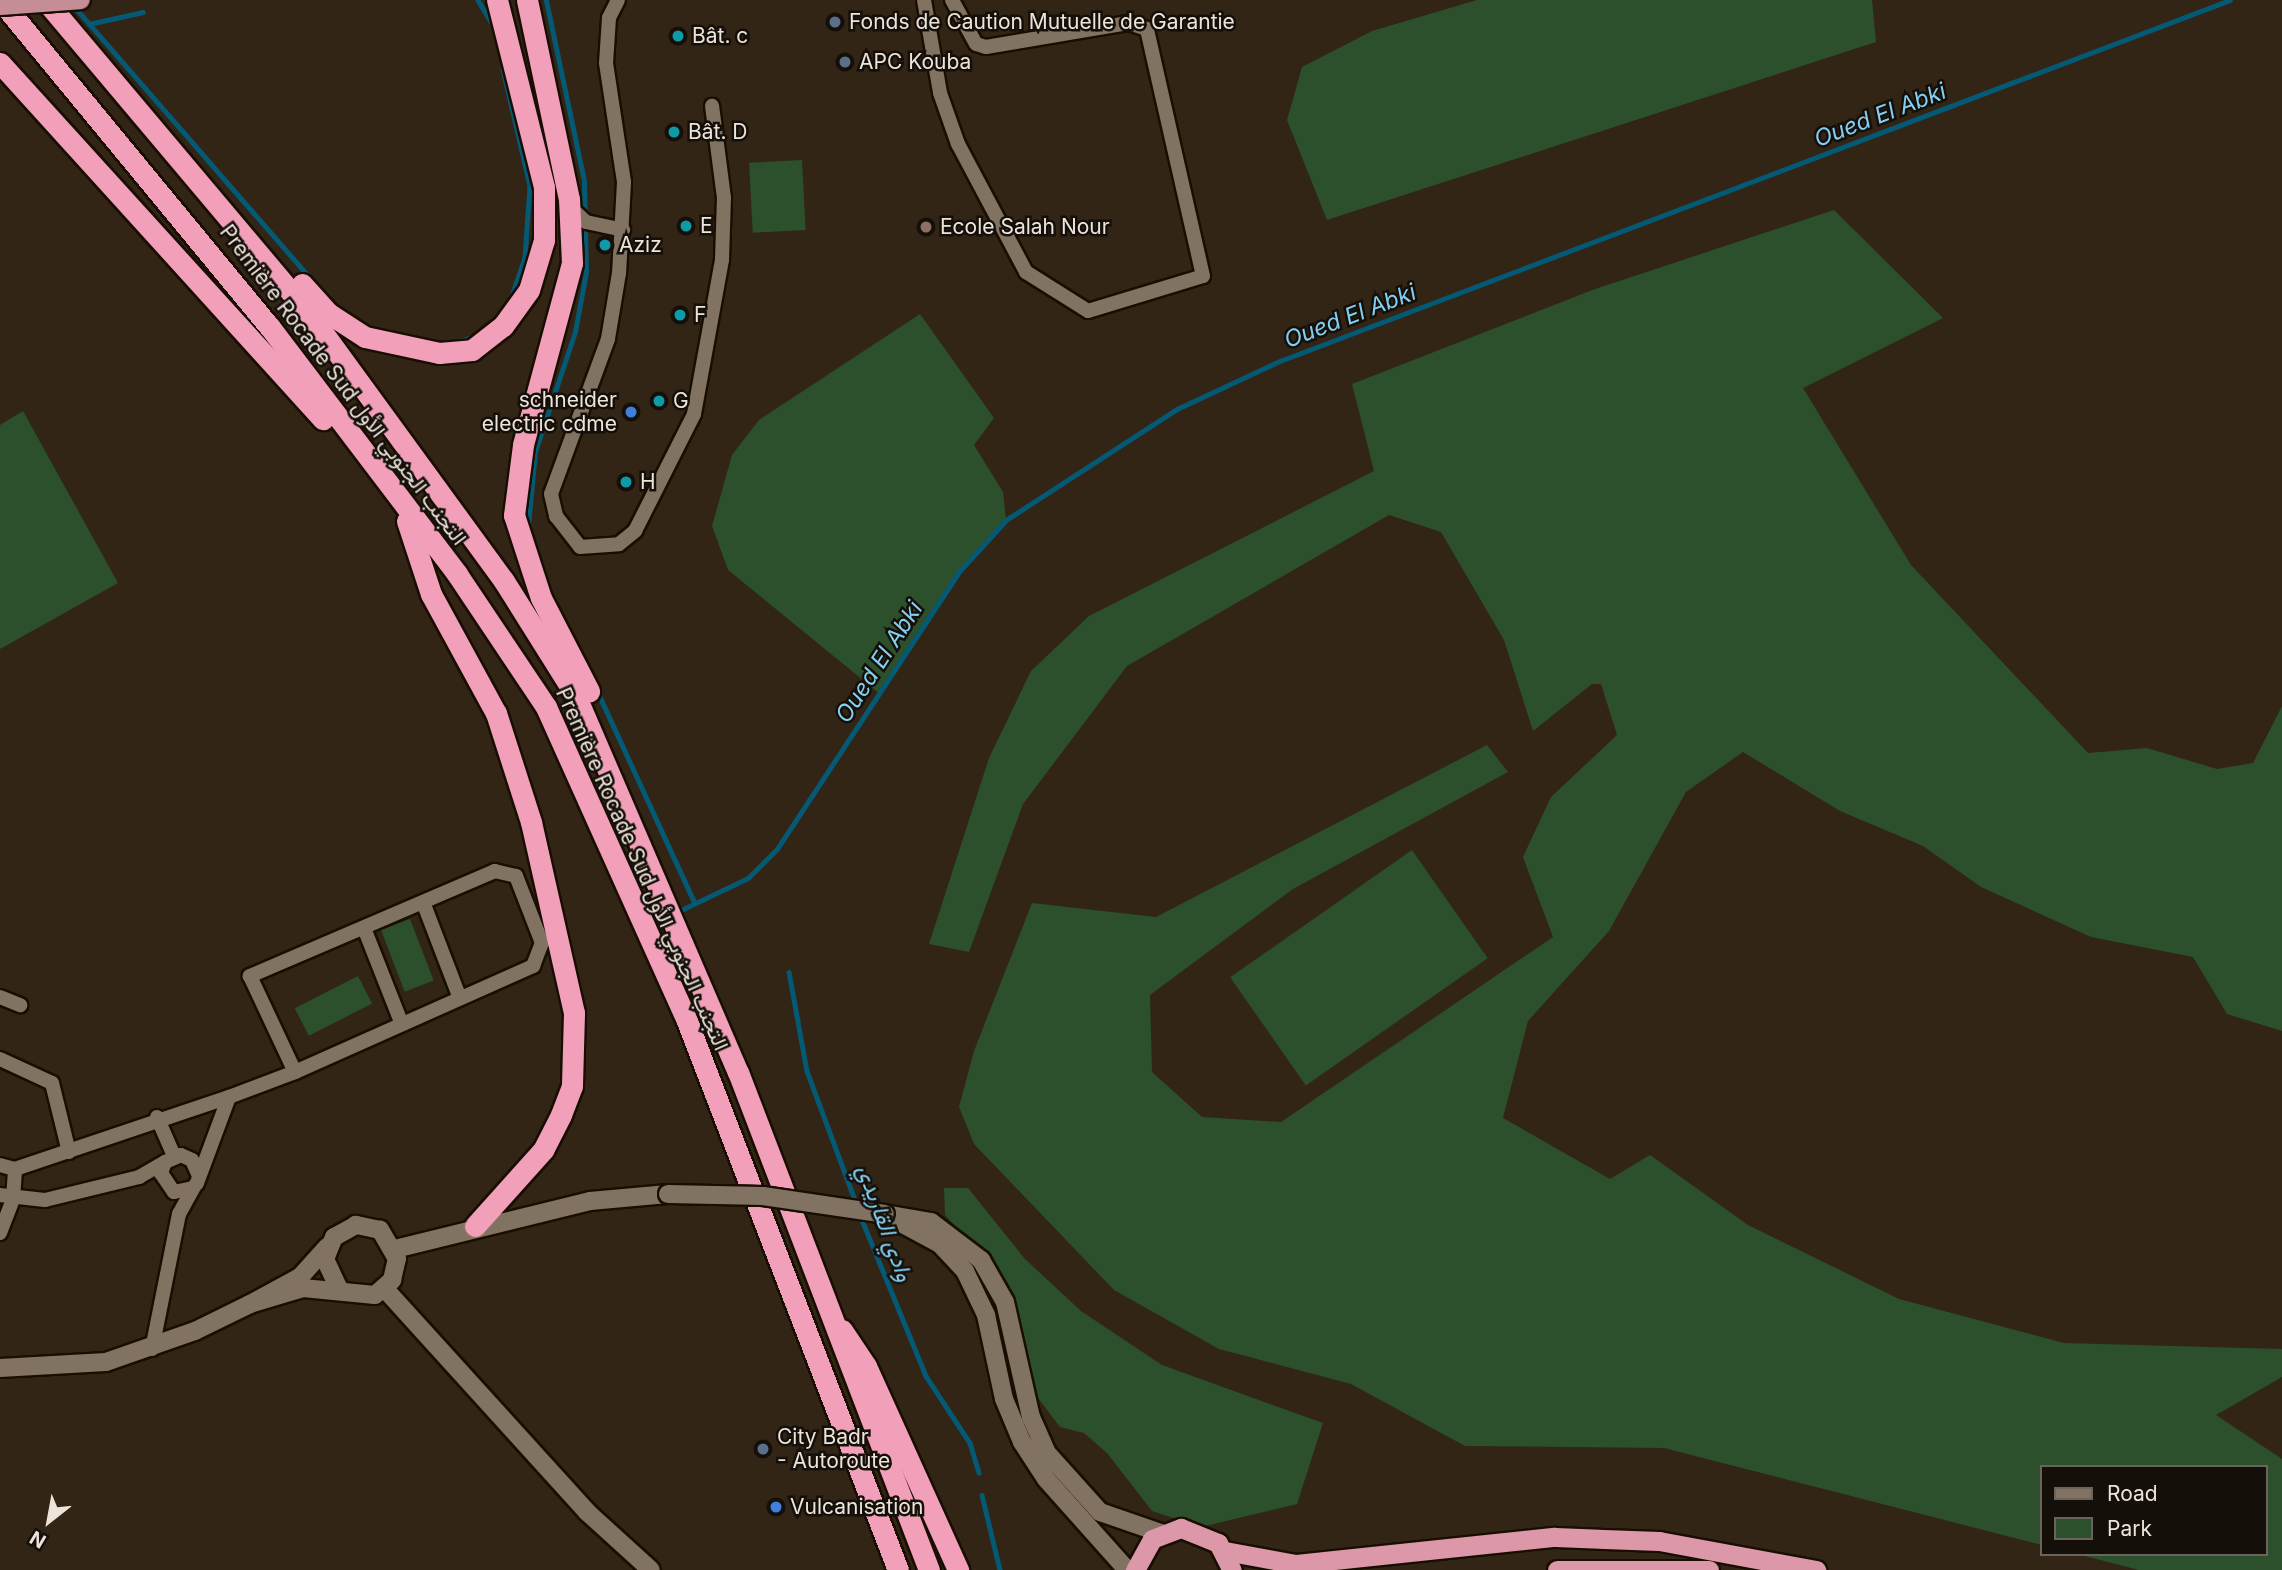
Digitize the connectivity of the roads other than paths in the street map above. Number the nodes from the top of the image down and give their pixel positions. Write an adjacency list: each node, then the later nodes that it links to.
1 (0, 0): 15 (highway, Première Rocade Sud التجنب الجنوبي الأول)
2 (45, 0): 10 (highway, Première Rocade Sud التجنب الجنوبي الأول)
3 (81, 0): 9 (main road, bridge)
4 (527, 0): 13 (highway)
5 (618, 0): 14 (street)
6 (924, 0): 7 (street)
7 (952, 0)
8 (501, 3): 10 (highway)
9 (0, 6)
10 (89, 53): 18 (highway, Première Rocade Sud التجنب الجنوبي الأول)
11 (0, 63): 15 (highway)
12 (712, 106): 14 (street)
13 (582, 217): 14 (street); 18 (highway)
14 (623, 230)
15 (401, 506): 36 (highway); 49 (highway, Première Rocade Sud التجنب الجنوبي الأول)
16 (423, 902): 17 (street); 19 (street); 19 (street)
17 (364, 928): 22 (street); 24 (street)
18 (702, 986): 43 (highway, Première Rocade Sud التجنب الجنوبي الأول)
19 (459, 996): 22 (street)
20 (0, 997): 21 (street)
21 (20, 1005)
22 (401, 1022): 24 (street)
23 (0, 1059): 27 (street)
24 (296, 1072): 25 (street)
25 (229, 1097): 26 (street); 31 (street)
26 (157, 1117): 27 (street); 28 (street)
27 (69, 1152): 29 (street)
28 (170, 1159): 30 (street); 31 (street); 32 (street)
29 (7, 1167): 33 (street)
30 (139, 1177): 32 (street); 33 (street)
31 (196, 1182): 32 (street); 34 (street)
32 (165, 1186): 34 (street)
33 (6, 1197): 37 (street)
34 (179, 1214): 44 (street)
35 (885, 1214): 36 (street, bridge); 46 (street); 52 (street)
36 (475, 1226): 39 (street)
37 (0, 1233)
38 (327, 1247): 39 (street); 41 (street); 42 (street)
39 (395, 1249): 40 (street)
40 (385, 1289): 41 (street); 48 (street)
41 (340, 1292): 42 (street)
42 (250, 1304): 44 (street)
43 (824, 1305): 50 (highway, Première Rocade Sud التجنب الجنوبي الأول); 51 (highway)
44 (152, 1349): 45 (street)
45 (0, 1368)
46 (1161, 1533): 47 (highway); 53 (highway)
47 (1225, 1551): 54 (highway); 58 (highway)
48 (651, 1570)
49 (898, 1570)
50 (929, 1570)
51 (958, 1570)
52 (1127, 1570)
53 (1135, 1570)
54 (1232, 1570)
55 (1557, 1570): 56 (highway)
56 (1709, 1570)
57 (1785, 1570): 58 (highway)
58 (1816, 1570)

